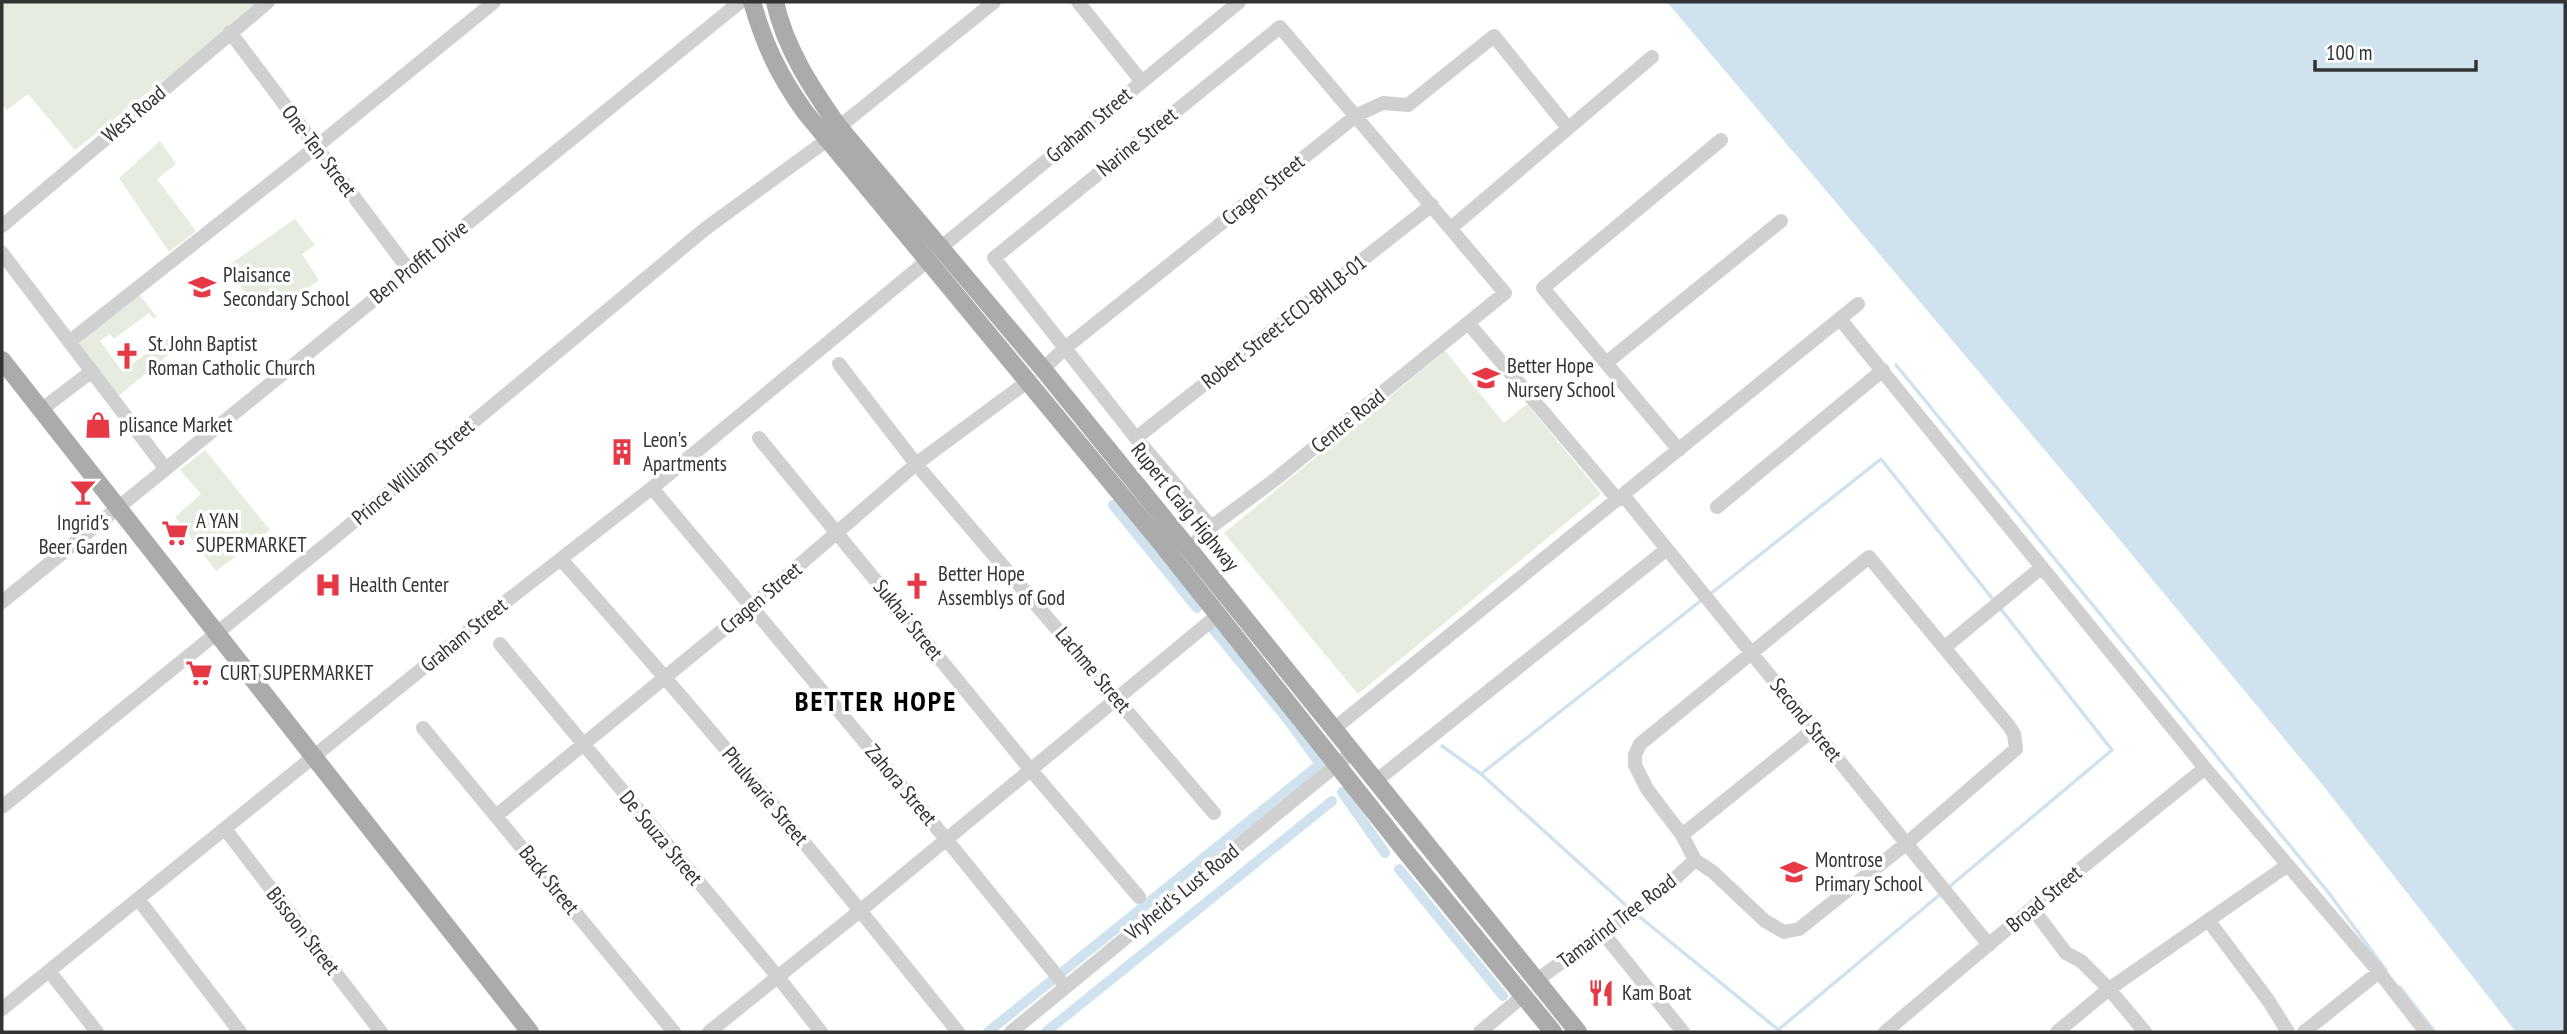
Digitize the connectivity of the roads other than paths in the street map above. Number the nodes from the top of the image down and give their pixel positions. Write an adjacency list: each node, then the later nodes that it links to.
1 (268, 2): 9 (street, West Road)
2 (494, 2): 16 (street)
3 (740, 2): 23 (street, Ben Proffit Drive)
4 (752, 2): 14 (main road, Rupert Craig Highway)
5 (775, 2): 14 (main road, Rupert Craig Highway)
6 (994, 2): 14 (street, Prince William Street)
7 (1078, 2): 11 (street)
8 (1239, 2): 11 (street, Graham Street)
9 (230, 32): 16 (street, One-Ten Street); 19 (street, West Road)
10 (1653, 57): 13 (street)
11 (1142, 82): 22 (street, Graham Street)
12 (1357, 115): 13 (street, Cragen Street); 17 (street); 28 (street, Cragen Street); 28 (street, Narine Street)
13 (1568, 128): 20 (street)
14 (833, 134): 22 (main road, Rupert Craig Highway); 55 (street, Prince William Street)
15 (1721, 140): 30 (street)
16 (316, 147): 23 (street, One-Ten Street); 27 (street)
17 (1432, 205): 20 (street); 38 (street, Robert Street-ECD-BHLB-01)
18 (1781, 221): 30 (street)
19 (2, 226)
20 (1451, 228): 26 (street, Centre Road)
21 (2, 253): 27 (street)
22 (933, 255): 32 (main road, Rupert Craig Highway); 35 (main road, Rupert Craig Highway); 42 (street, Graham Street)
23 (409, 270): 41 (street, Ben Proffit Drive)
24 (1858, 304): 25 (street)
25 (1840, 319): 33 (street); 39 (street)
26 (1469, 324): 43 (street, Second Street); 46 (street, Centre Road)
27 (69, 342): 34 (street)
28 (1065, 348): 32 (street, Cragen Street); 38 (street)
29 (2, 360): 36 (main road)
30 (1606, 363): 39 (street)
31 (839, 364): 40 (street, Lachme Street)
32 (1042, 369): 48 (main road, Rupert Craig Highway)
33 (1883, 370): 45 (street); 51 (street)
34 (92, 371): 36 (street); 41 (street)
35 (1027, 382): 40 (street, Cragen Street); 54 (main road, Rupert Craig Highway)
36 (41, 410): 44 (main road)
37 (759, 438): 47 (street, Sukhai Street)
38 (1136, 438): 46 (street)
39 (1679, 450): 43 (street)
40 (916, 464): 47 (street, Cragen Street); 60 (street, Lachme Street)
41 (165, 468): 44 (street, Ben Proffit Drive)
42 (652, 488): 53 (street, Zahora Street); 66 (street, Graham Street)
43 (1620, 497): 49 (street, Second Street); 62 (street)
44 (118, 507): 52 (street, Ben Proffit Drive); 55 (main road)
45 (1717, 507)
46 (1210, 527): 48 (street, Centre Road)
47 (838, 534): 53 (street, Cragen Street); 69 (street, Sukhai Street)
48 (1189, 548): 62 (main road, Rupert Craig Highway)
49 (1667, 549): 58 (street, Second Street); 70 (street)
50 (566, 565): 59 (street, Phulwarie Street)
51 (2042, 567): 57 (street); 68 (street)
52 (2, 602)
53 (752, 606): 59 (street, Cragen Street); 76 (street, Zahora Street)
54 (1217, 615): 60 (street); 67 (main road, Rupert Craig Highway)
55 (216, 633): 66 (main road); 71 (street, Prince William Street)
56 (500, 644): 64 (street, De Souza Street)
57 (1945, 647): 58 (street); 77 (street)
58 (1751, 652): 63 (street, Second Street); 75 (street)
59 (665, 675): 64 (street, Cragen Street); 83 (street, Phulwarie Street)
60 (1116, 697): 69 (street); 72 (street, Lachme Street)
61 (423, 728): 73 (street, Back Street)
62 (1335, 728): 65 (main road, Rupert Craig Highway)
63 (1814, 729): 75 (street); 77 (street, Second Street)
64 (582, 744): 73 (street, Cragen Street); 89 (street, De Souza Street)
65 (1353, 751): 67 (street, Vryheid's Lust Road); 70 (main road, Rupert Craig Highway)
66 (313, 758): 74 (street, Graham Street); 98 (main road)
67 (1337, 765): 91 (street, Vryheid's Lust Road); 93 (main road, Rupert Craig Highway)
68 (2204, 768): 79 (street); 82 (street, Broad Street)
69 (1030, 769): 76 (street); 80 (street, Sukhai Street)
70 (1377, 780): 90 (main road, Rupert Craig Highway)
71 (2, 807)
72 (1214, 813)
73 (496, 816): 99 (street, Back Street)
74 (225, 829): 81 (street, Graham Street); 97 (street, Bissoon Street)
75 (1682, 835): 78 (street)
76 (946, 839): 83 (street); 91 (street, Zahora Street)
77 (1906, 843): 78 (street); 86 (street, Second Street)
78 (1695, 860): 85 (street, Tamarind Tree Road)
79 (2288, 865): 84 (street); 88 (street)
80 (1139, 897)
81 (138, 900): 87 (street, Graham Street); 96 (street)
82 (2032, 908): 86 (street, Broad Street); 92 (street)
83 (861, 910): 89 (street); 102 (street, Phulwarie Street)
84 (2208, 920): 92 (street); 111 (street)
85 (1603, 933): 90 (street, Tamarind Tree Road); 107 (street)
86 (1989, 945): 108 (street, Broad Street)
87 (49, 971): 94 (street, Graham Street); 95 (street)
88 (2379, 972): 112 (street); 113 (street)
89 (778, 977): 100 (street); 101 (street, De Souza Street)
90 (1537, 981): 106 (main road, Rupert Craig Highway)
91 (1064, 985): 103 (street, Vryheid's Lust Road)
92 (2109, 989): 109 (street); 110 (street)
93 (1524, 995): 104 (street); 105 (main road, Rupert Craig Highway)
94 (2, 1009)
95 (97, 1032)
96 (240, 1032)
97 (381, 1032)
98 (530, 1032)
99 (674, 1032)
100 (709, 1032)
101 (821, 1032)
102 (958, 1032)
103 (1011, 1032)
104 (1480, 1032)
105 (1553, 1032)
106 (1578, 1032)
107 (1683, 1032)
108 (1885, 1032)
109 (2057, 1032)
110 (2145, 1032)
111 (2288, 1032)
112 (2304, 1032)
113 (2426, 1032)

